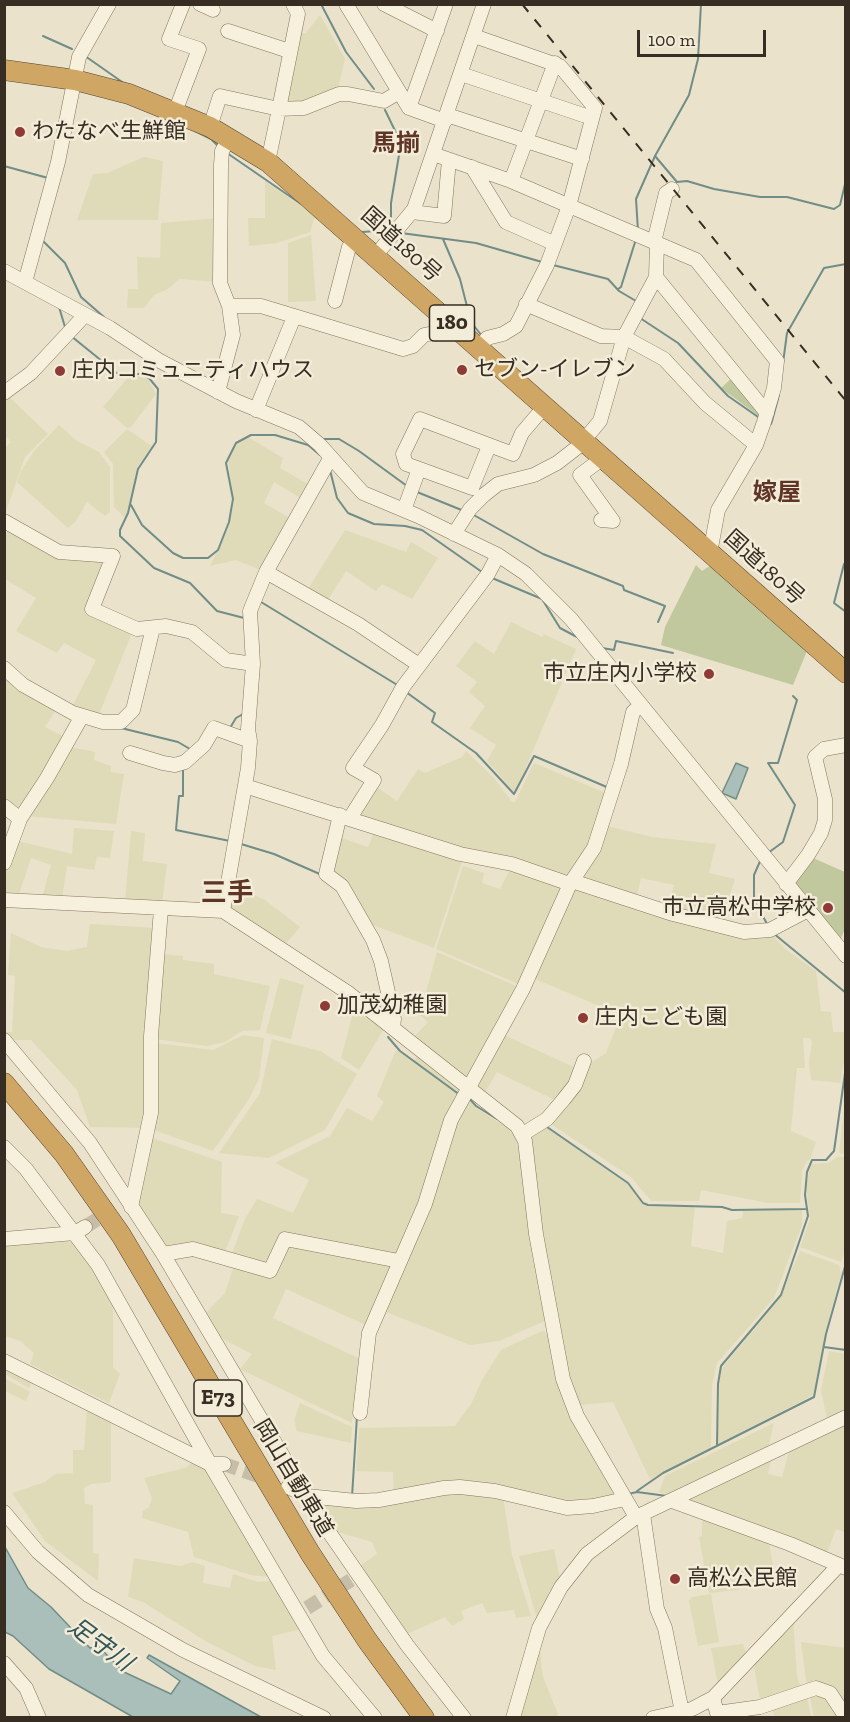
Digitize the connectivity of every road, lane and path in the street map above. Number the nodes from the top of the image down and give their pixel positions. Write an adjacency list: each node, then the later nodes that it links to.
1 (109, 4): 16 (street)
2 (183, 4): 21 (street)
3 (293, 4): 12 (street)
4 (346, 4): 17 (street)
5 (384, 4): 8 (street)
6 (446, 4): 10 (street)
7 (484, 4): 11 (street)
8 (407, 11): 10 (street)
9 (228, 31): 12 (street)
10 (436, 31): 19 (street)
11 (474, 36): 13 (street); 15 (street)
12 (289, 51): 20 (street)
13 (555, 63): 18 (street); 23 (street)
14 (4, 70): 16 (highway, 国道180号 / 180)
15 (461, 74): 18 (street); 22 (street)
16 (75, 80): 21 (highway, 国道180号 / 180); 42 (street)
17 (399, 92): 19 (street); 20 (street)
18 (541, 101): 23 (street); 25 (street)
19 (409, 108): 22 (street)
20 (279, 109): 24 (street); 30 (street)
21 (175, 112): 24 (highway, 国道180号 / 180)
22 (446, 118): 25 (street); 27 (street)
23 (592, 118): 28 (street)
24 (210, 127): 26 (highway, 国道180号 / 180)
25 (526, 141): 28 (street); 32 (street)
26 (225, 146): 30 (highway, 国道180号 / 180); 45 (street)
27 (434, 154): 29 (street); 35 (street)
28 (582, 159): 34 (street)
29 (449, 160): 31 (street); 35 (street)
30 (268, 162): 36 (highway, 国道180号 / 180)
31 (472, 168): 32 (street); 37 (street)
32 (511, 181): 34 (street)
33 (672, 189): 38 (street)
34 (569, 206): 37 (street); 38 (street)
35 (412, 212): 39 (street)
36 (356, 237): 39 (highway, 国道180号 / 180); 43 (street)
37 (554, 243): 44 (street)
38 (656, 243): 41 (street); 55 (street)
39 (376, 255): 48 (highway, 国道180号 / 180)
40 (4, 271): 42 (street)
41 (656, 277): 49 (street); 55 (street)
42 (25, 282): 46 (street)
43 (335, 301)
44 (526, 304): 49 (street); 50 (street)
45 (229, 306): 47 (street); 51 (street)
46 (85, 315): 51 (street); 52 (street)
47 (294, 316): 48 (street); 54 (street)
48 (458, 328): 50 (highway, 国道180号 / 180)
49 (624, 337): 56 (street); 57 (street)
50 (484, 342): 53 (highway, 国道180号 / 180)
51 (218, 389): 54 (street)
52 (4, 393)
53 (544, 406): 56 (highway, 国道180号 / 180); 58 (street)
54 (257, 407): 60 (street)
55 (765, 418): 57 (street)
56 (583, 441): 59 (highway, 国道180号 / 180); 65 (street)
57 (756, 445): 66 (street)
58 (489, 446): 61 (street); 61 (street)
59 (603, 458): 63 (street); 66 (highway, 国道180号 / 180)
60 (329, 462): 62 (street); 68 (street)
61 (419, 469): 62 (street)
62 (404, 510): 65 (street)
63 (601, 520)
64 (4, 521): 69 (street)
65 (454, 534): 67 (street)
66 (710, 553): 73 (highway, 国道180号 / 180)
67 (498, 555): 71 (street); 74 (street)
68 (266, 572): 70 (street); 71 (street)
69 (153, 628): 70 (street); 75 (street)
70 (251, 664): 76 (street)
71 (419, 665): 81 (street)
72 (4, 669): 75 (street)
73 (846, 673)
74 (641, 705): 84 (street); 85 (street)
75 (81, 719): 82 (street)
76 (250, 741): 78 (street); 79 (street)
77 (846, 745): 85 (street)
78 (130, 753)
79 (245, 786): 81 (street); 89 (street)
80 (4, 806): 82 (street)
81 (345, 816): 84 (street); 91 (street)
82 (20, 819): 83 (street)
83 (4, 863)
84 (573, 883): 88 (street); 95 (street)
85 (786, 884): 88 (street)
86 (4, 900): 87 (street)
87 (161, 909): 89 (street); 99 (street)
88 (808, 910): 90 (street)
89 (224, 911): 91 (street)
90 (846, 956)
91 (393, 1028): 95 (street)
92 (4, 1040): 99 (street)
93 (584, 1061): 97 (street)
94 (4, 1083): 123 (highway, 岡山自動車道 / E73)
95 (464, 1094): 97 (street); 103 (street)
96 (4, 1103): 122 (highway, 岡山自動車道 / E73)
97 (520, 1129): 110 (street)
98 (4, 1147): 100 (street)
99 (125, 1204): 102 (street)
100 (80, 1230): 101 (street); 107 (street)
101 (4, 1239)
102 (163, 1254): 103 (street); 109 (street)
103 (397, 1261): 105 (street)
104 (4, 1361): 107 (street)
105 (360, 1413)
106 (846, 1417): 111 (street)
107 (217, 1464): 121 (street)
108 (288, 1487): 109 (street)
109 (307, 1496): 110 (street); 124 (street)
110 (624, 1497): 113 (street)
111 (672, 1500): 113 (street); 114 (street)
112 (4, 1512): 120 (street)
113 (639, 1515): 117 (street); 125 (street)
114 (842, 1566): 116 (street)
115 (4, 1663): 119 (street)
116 (713, 1698): 117 (street); 118 (street)
117 (685, 1713): 126 (street)
118 (846, 1717)
119 (39, 1718)
120 (324, 1718)
121 (375, 1718)
122 (407, 1718)
123 (424, 1718)
124 (464, 1718)
125 (513, 1718)
126 (653, 1718)

